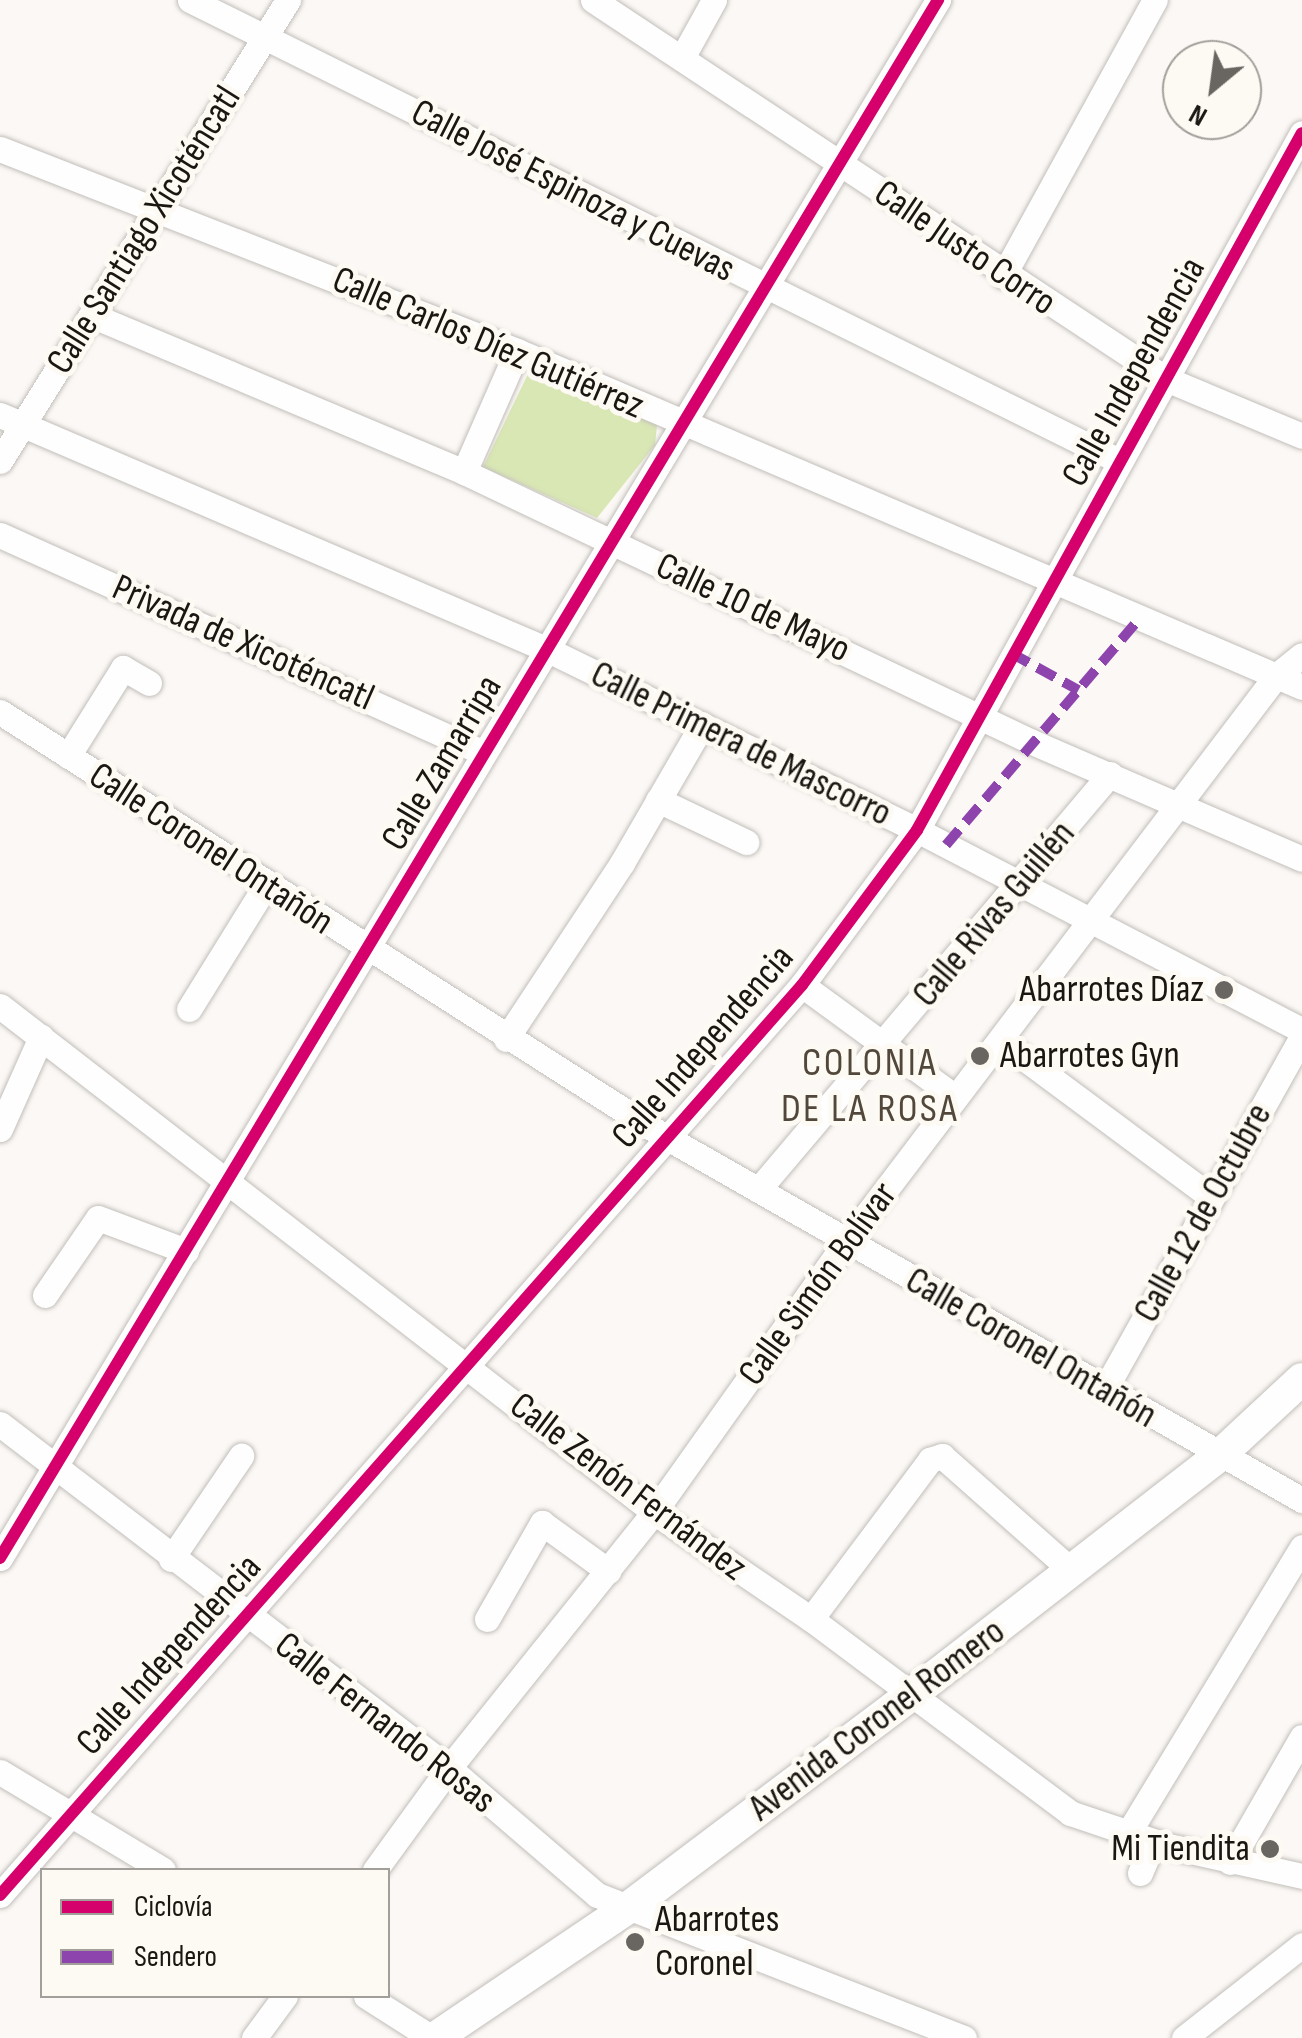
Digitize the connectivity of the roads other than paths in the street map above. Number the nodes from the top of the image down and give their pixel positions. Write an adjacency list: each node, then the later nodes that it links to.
1 (190, 0): 7 (street, Calle José Espinoza y Cuevas)
2 (288, 0): 7 (street, Calle Santiago Xicoténcatl)
3 (594, 0): 8 (street, Calle Justo Corro)
4 (714, 0): 8 (street)
5 (938, 0): 11 (street, Calle Zamarripa)
6 (1155, 0): 13 (street)
7 (266, 37): 12 (street, Calle Santiago Xicoténcatl); 14 (street, Calle José Espinoza y Cuevas)
8 (682, 56): 11 (street, Calle Justo Corro)
9 (0, 149): 12 (street, Calle Carlos Díez Gutiérrez)
10 (1298, 149): 17 (street, Calle Independencia)
11 (842, 166): 13 (street, Calle Justo Corro); 14 (street, Calle Zamarripa)
12 (154, 208): 15 (street, Calle Santiago Xicoténcatl); 16 (street, Calle Carlos Díez Gutiérrez)
13 (1003, 276): 17 (street, Calle Justo Corro)
14 (766, 288): 19 (street, Calle Zamarripa); 22 (street, Calle José Espinoza y Cuevas)
15 (91, 315): 18 (street, Calle Santiago Xicoténcatl); 23 (street, Calle 10 de Mayo)
16 (517, 350): 19 (street, Calle Carlos Díez Gutiérrez); 23 (street)
17 (1166, 379): 20 (street, Calle Justo Corro); 22 (street, Calle Independencia)
18 (11, 420): 21 (street, Calle Santiago Xicoténcatl); 27 (street, Calle Primera de Mascorro)
19 (684, 425): 25 (street, Calle Zamarripa); 26 (street, Calle Carlos Díez Gutiérrez)
20 (1300, 433)
21 (0, 460)
22 (1120, 460): 26 (street, Calle Independencia)
23 (464, 472): 25 (street, Calle 10 de Mayo)
24 (0, 535): 35 (street, Privada de Xicoténcatl)
25 (612, 541): 27 (street, Calle Zamarripa); 33 (street, Calle 10 de Mayo)
26 (1052, 582): 29 (street, Calle Carlos Díez Gutiérrez); 33 (street, Calle Independencia)
27 (546, 649): 34 (street, Calle Primera de Mascorro); 35 (street, Calle Zamarripa)
28 (1302, 655): 29 (street, Calle Simón Bolívar)
29 (1276, 676): 31 (street, Calle Carlos Díez Gutiérrez); 39 (street, Calle Simón Bolívar)
30 (149, 682): 36 (street)
31 (1302, 688)
32 (0, 712): 36 (street, Calle Coronel Ontañón)
33 (980, 716): 37 (street, Calle 10 de Mayo); 40 (street, Calle Independencia)
34 (702, 724): 38 (street); 40 (street, Calle Primera de Mascorro)
35 (484, 752): 46 (street, Calle Zamarripa)
36 (68, 756): 43 (street, Calle Coronel Ontañón)
37 (1110, 774): 39 (street, Calle 10 de Mayo); 44 (street, Calle Rivas Guillén)
38 (658, 800): 41 (street); 52 (street)
39 (1182, 806): 42 (street, Calle 10 de Mayo); 45 (street, Calle Simón Bolívar)
40 (917, 830): 44 (street, Calle Primera de Mascorro); 47 (street, Calle Independencia)
41 (746, 842)
42 (1302, 859)
43 (266, 885): 46 (street, Calle Coronel Ontañón); 49 (street)
44 (1021, 886): 45 (street, Calle Primera de Mascorro); 54 (street, Calle Rivas Guillén)
45 (1095, 922): 50 (street, Calle Primera de Mascorro); 53 (street, Calle Simón Bolívar)
46 (364, 949): 52 (street, Calle Coronel Ontañón); 58 (street, Calle Zamarripa)
47 (802, 985): 54 (street); 57 (street, Calle Independencia)
48 (0, 1006): 51 (street, Calle Zenón Fernández)
49 (189, 1009)
50 (1302, 1034): 60 (street, Calle 12 de Octubre)
51 (41, 1037): 56 (street); 58 (street, Calle Zenón Fernández)
52 (506, 1039): 57 (street, Calle Coronel Ontañón)
53 (1002, 1040): 55 (street, Calle Simón Bolívar); 60 (street)
54 (885, 1044): 55 (street); 59 (street, Calle Rivas Guillén)
55 (955, 1097): 61 (street, Calle Simón Bolívar)
56 (0, 1128)
57 (664, 1136): 59 (street, Calle Coronel Ontañón); 64 (street, Calle Independencia)
58 (228, 1177): 62 (street, Calle Zamarripa); 64 (street, Calle Zenón Fernández)
59 (758, 1190): 61 (street, Calle Coronel Ontañón)
60 (1210, 1196): 66 (street, Calle 12 de Octubre)
61 (846, 1242): 66 (street, Calle Coronel Ontañón); 72 (street, Calle Simón Bolívar)
62 (186, 1250): 63 (street); 70 (street, Calle Zamarripa)
63 (45, 1295)
64 (466, 1365): 72 (street, Calle Zenón Fernández); 78 (street, Calle Independencia)
65 (1302, 1379): 69 (main road, Avenida Coronel Romero)
66 (1105, 1390): 69 (street, Calle Coronel Ontañón)
67 (0, 1424): 70 (street, Calle Fernando Rosas)
68 (241, 1456): 75 (street)
69 (1220, 1456): 71 (street, Calle Coronel Ontañón); 77 (main road, Avenida Coronel Romero)
70 (58, 1466): 74 (street, Calle Zamarripa); 75 (street, Calle Fernando Rosas)
71 (1302, 1500)
72 (654, 1512): 76 (street, Calle Simón Bolívar); 80 (street, Calle Zenón Fernández)
73 (1302, 1546): 86 (street)
74 (0, 1558)
75 (171, 1558): 78 (street, Calle Fernando Rosas)
76 (608, 1571): 79 (street); 83 (street, Calle Simón Bolívar)
77 (1073, 1572): 80 (street); 81 (main road, Avenida Coronel Romero)
78 (246, 1614): 83 (street, Calle Fernando Rosas); 85 (street, Calle Independencia)
79 (488, 1619)
80 (811, 1619): 81 (street, Calle Zenón Fernández)
81 (912, 1694): 86 (street, Calle Zenón Fernández); 94 (main road, Avenida Coronel Romero)
82 (1302, 1737): 88 (street)
83 (448, 1768): 90 (street, Calle Simón Bolívar); 94 (street, Calle Fernando Rosas)
84 (0, 1772): 85 (street)
85 (69, 1814): 89 (street); 93 (street, Calle Independencia)
86 (1126, 1835): 87 (street, Calle Zenón Fernández)
87 (1153, 1842): 88 (street, Calle Zenón Fernández); 91 (street)
88 (1230, 1862): 92 (street, Calle Zenón Fernández)
89 (160, 1868)
90 (376, 1868)
91 (1140, 1873)
92 (1302, 1876)
93 (0, 1895)
94 (628, 1908): 99 (main road, Avenida Coronel Romero); 100 (street, Calle Fernando Rosas)
95 (1302, 1946): 101 (street)
96 (284, 1998): 98 (street)
97 (369, 1998): 99 (street)
98 (254, 2038)
99 (434, 2038)
100 (964, 2038)
101 (1184, 2038)

